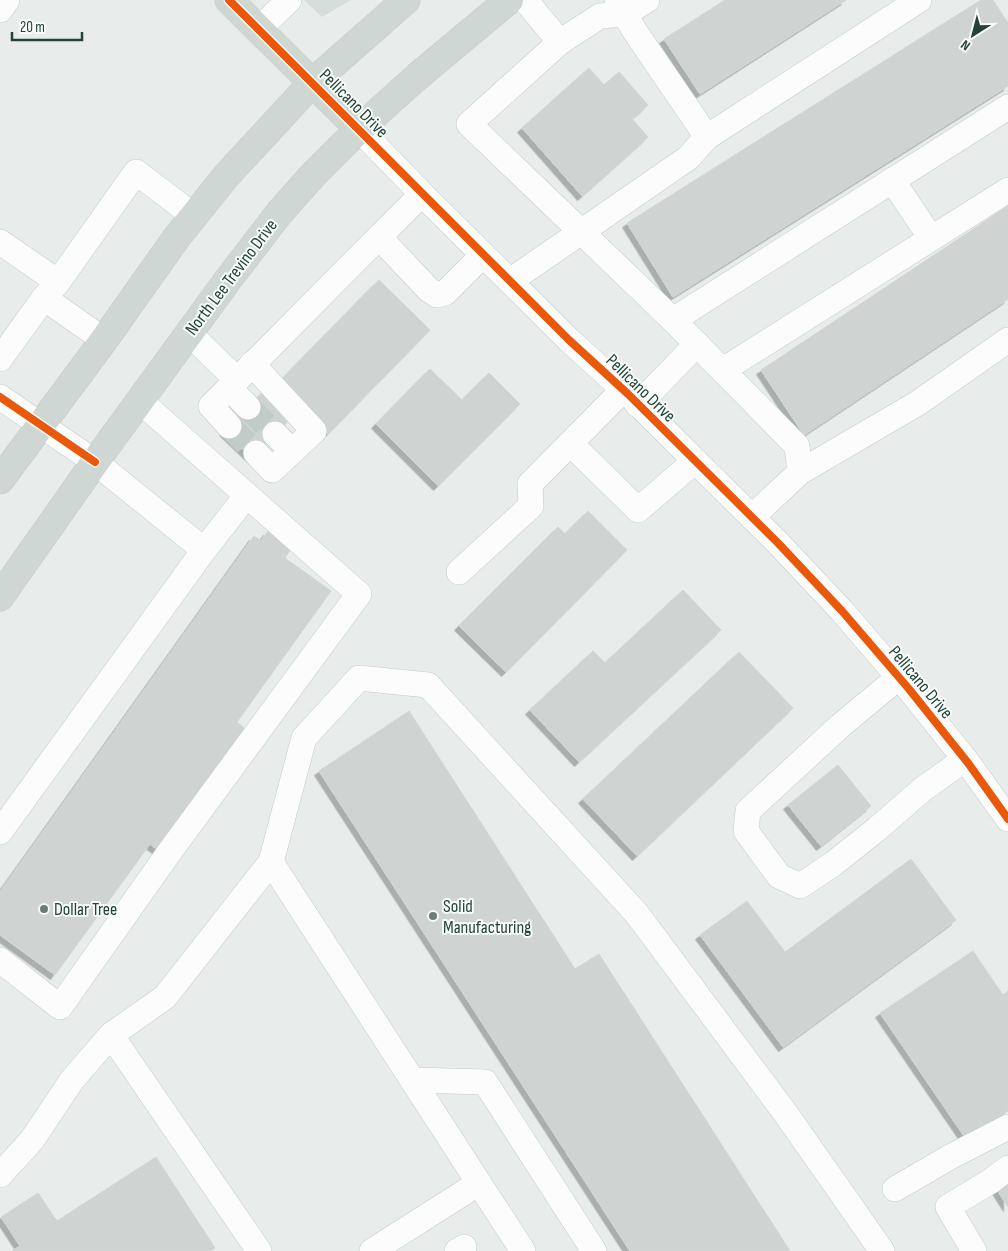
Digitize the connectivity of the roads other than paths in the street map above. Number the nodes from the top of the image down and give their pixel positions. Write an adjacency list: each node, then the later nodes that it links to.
1 (7, 0): 10 (street)
2 (230, 0): 11 (main road, Pellicano Drive)
3 (289, 0): 11 (street)
4 (406, 0): 13 (main road)
5 (510, 0): 15 (main road, North Lee Trevino Drive)
6 (525, 0): 12 (street)
7 (647, 0): 9 (street)
8 (919, 0): 16 (street)
9 (621, 7): 12 (street); 16 (street)
10 (0, 10)
11 (259, 30): 13 (main road, Pellicano Drive)
12 (560, 42): 21 (street)
13 (312, 82): 15 (main road, Pellicano Drive); 20 (main road)
14 (1008, 107): 17 (street)
15 (359, 129): 19 (street, Pellicano Drive); 29 (main road, North Lee Trevino Drive)
16 (707, 137): 21 (street)
17 (892, 180): 23 (street); 28 (street)
18 (1008, 190): 23 (street)
19 (422, 194): 22 (street); 25 (street, Pellicano Drive)
20 (194, 216): 27 (street); 30 (main road)
21 (581, 232): 26 (street); 28 (street)
22 (379, 237): 25 (street); 35 (street)
23 (931, 238): 34 (street)
24 (0, 242): 27 (street)
25 (483, 255): 26 (street, Pellicano Drive)
26 (510, 281): 37 (street, Pellicano Drive)
27 (51, 290): 30 (street); 33 (street)
28 (673, 320): 32 (street)
29 (189, 333): 35 (street); 38 (main road, North Lee Trevino Drive)
30 (104, 340): 40 (main road)
31 (1008, 340): 45 (street)
32 (697, 344): 34 (street); 37 (street)
33 (3, 348)
34 (723, 370): 45 (street)
35 (230, 387): 39 (street); 42 (street)
36 (0, 398): 40 (street)
37 (631, 398): 41 (street); 44 (street, Pellicano Drive)
38 (140, 401): 43 (main road, North Lee Trevino Drive); 47 (street)
39 (239, 417)
40 (41, 425): 43 (street); 46 (main road)
41 (571, 444): 44 (street); 50 (street)
42 (274, 448)
43 (95, 462): 49 (street); 51 (main road, North Lee Trevino Drive)
44 (695, 462): 48 (street, Pellicano Drive)
45 (800, 472): 48 (street)
46 (0, 480)
47 (246, 495): 49 (street); 57 (street)
48 (752, 517): 52 (street, Pellicano Drive)
49 (204, 550): 55 (street)
50 (459, 572)
51 (0, 597)
52 (899, 677): 53 (street, Pellicano Drive); 53 (street)
53 (965, 759): 54 (street, Pellicano Drive)
54 (1008, 819)
55 (0, 832)
56 (272, 862): 58 (street); 59 (street); 69 (street)
57 (0, 960)
58 (111, 1035): 62 (street); 65 (street)
59 (413, 1080): 63 (street); 68 (street)
60 (1008, 1126): 64 (street)
61 (1008, 1168): 70 (street)
62 (0, 1175)
63 (479, 1183): 66 (street); 67 (street)
64 (895, 1189)
65 (259, 1251)
66 (372, 1251)
67 (522, 1251)
68 (594, 1251)
69 (882, 1251)
70 (974, 1251)

